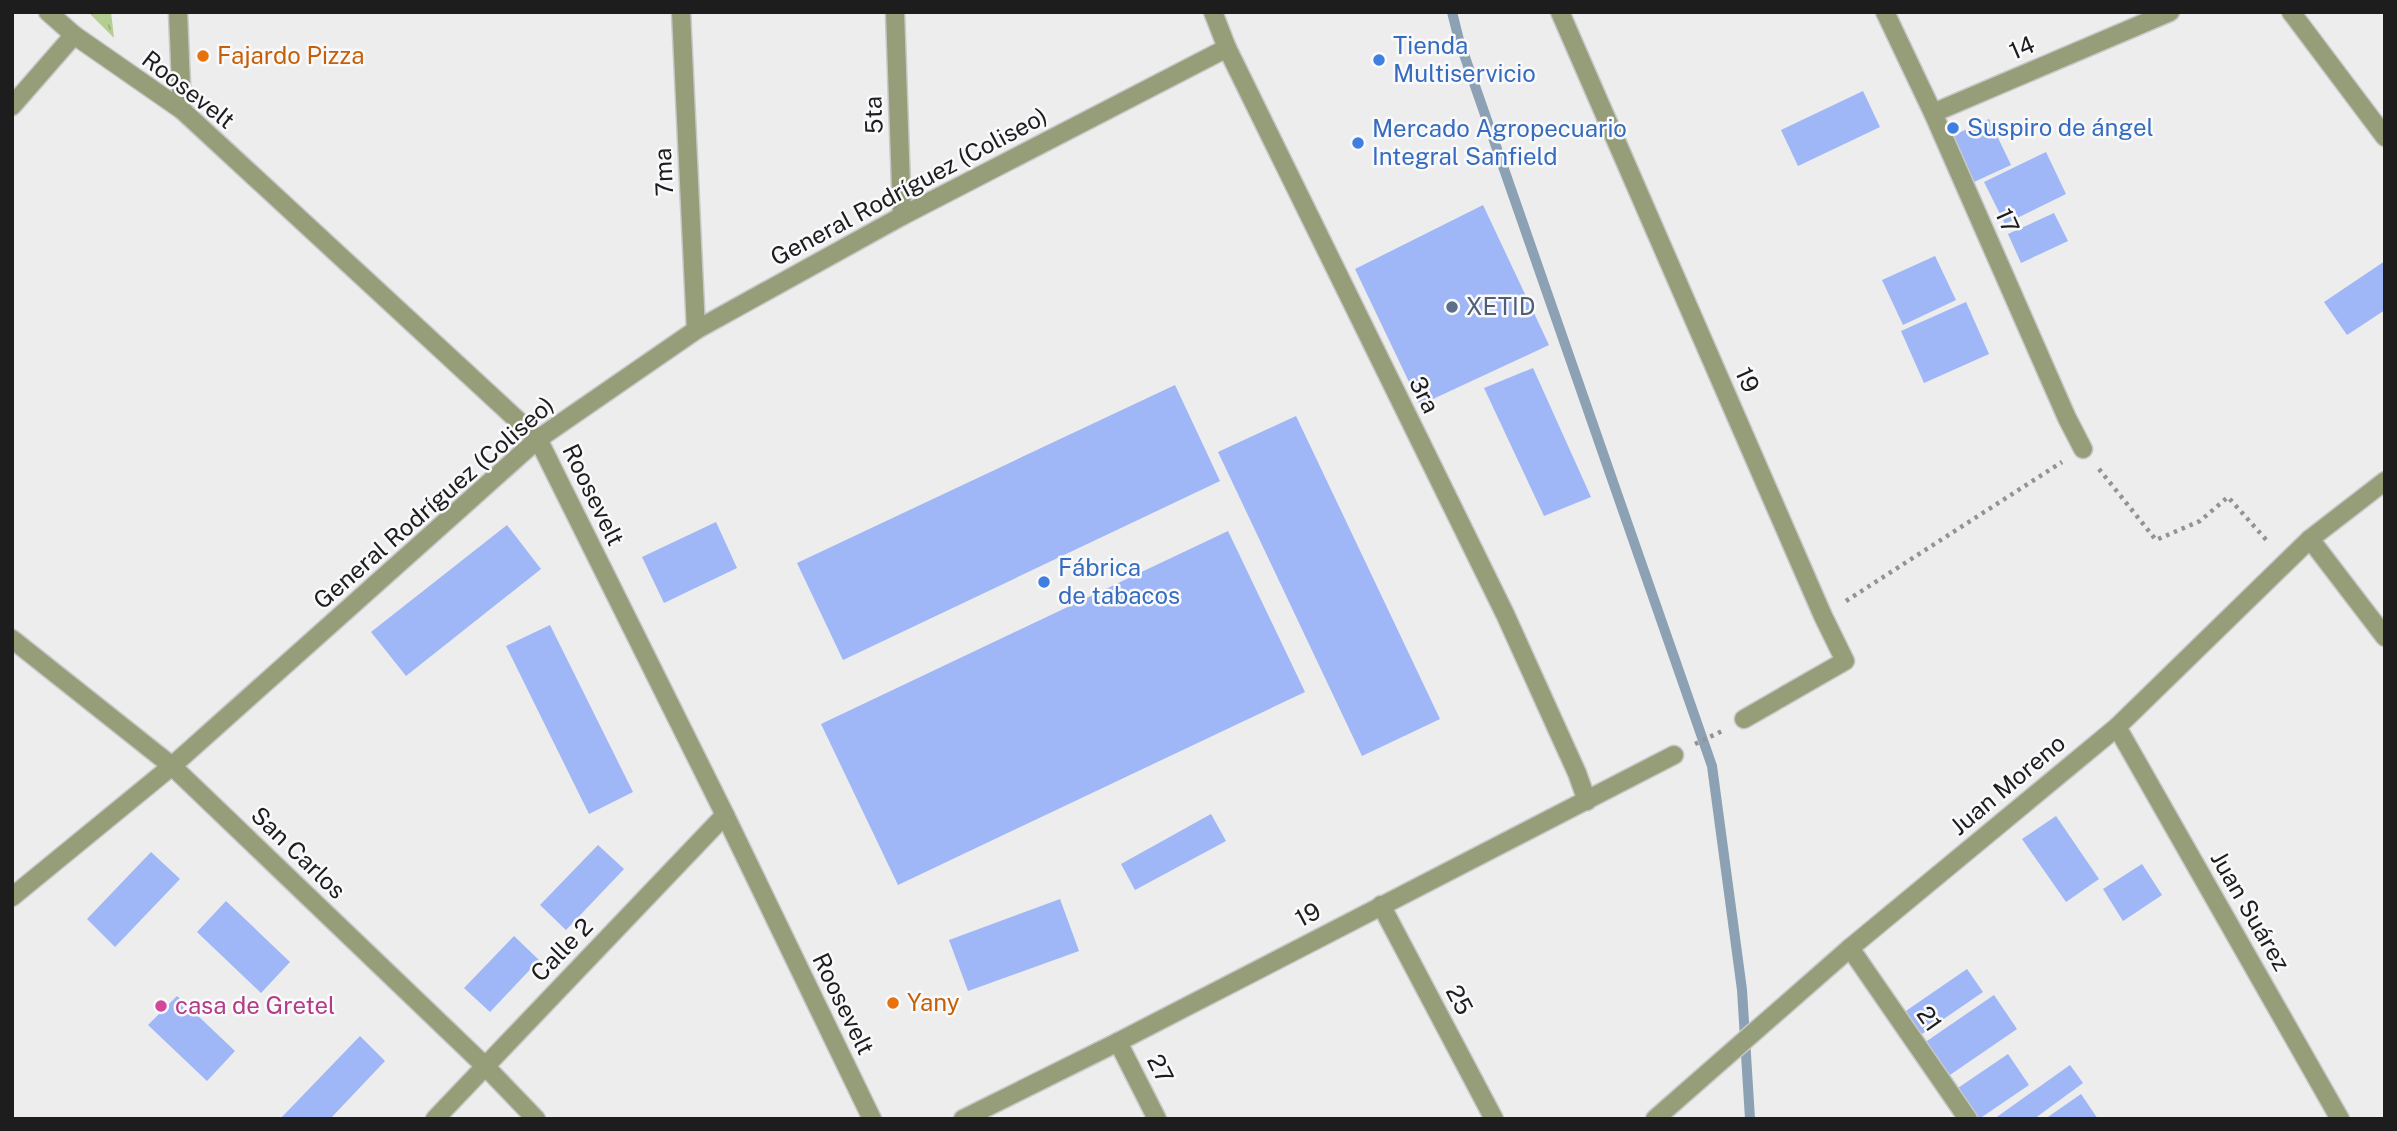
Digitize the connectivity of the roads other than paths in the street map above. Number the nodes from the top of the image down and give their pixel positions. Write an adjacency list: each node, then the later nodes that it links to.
1 (48, 12): 10 (street, Roosevelt)
2 (178, 12): 13 (street)
3 (681, 12): 17 (street, 7ma)
4 (895, 12): 16 (street, 5ta)
5 (1213, 12): 11 (street, 3ra)
6 (1560, 12): 24 (street, 19)
7 (1885, 12): 14 (street, 17)
8 (2170, 12): 14 (street, 14)
9 (2291, 12): 15 (street)
10 (74, 35): 12 (street); 13 (street, Roosevelt)
11 (1227, 48): 16 (street, General Rodríguez (Coliseo)); 28 (street, 3ra)
12 (12, 106)
13 (182, 110): 18 (street, Roosevelt)
14 (1933, 113): 19 (street, 17)
15 (2385, 137)
16 (902, 216): 17 (street, General Rodríguez (Coliseo))
17 (696, 330): 18 (street, General Rodríguez (Coliseo))
18 (538, 439): 27 (street, General Rodríguez (Coliseo)); 29 (street, Roosevelt)
19 (2083, 449)
20 (2385, 481): 21 (street, Juan Moreno)
21 (2310, 539): 22 (street); 25 (street, Juan Moreno)
22 (2385, 637)
23 (12, 639): 27 (street, San Carlos)
24 (1744, 719)
25 (2117, 727): 32 (street, Juan Moreno); 43 (street, Juan Suárez)
26 (1675, 755): 28 (street, 19)
27 (173, 766): 30 (street, General Rodríguez (Coliseo)); 34 (street, San Carlos)
28 (1587, 801): 31 (street, 19)
29 (725, 815): 34 (street, Calle 2); 37 (street, Roosevelt)
30 (12, 897)
31 (1381, 905): 33 (street, 19); 40 (street, 25)
32 (1850, 947): 41 (street, Juan Moreno); 42 (street, 21)
33 (1118, 1042): 38 (street, 19); 39 (street, 27)
34 (485, 1066): 35 (street, Calle 2); 36 (street, San Carlos)
35 (435, 1119)
36 (536, 1119)
37 (872, 1119)
38 (963, 1119)
39 (1157, 1119)
40 (1494, 1119)
41 (1655, 1119)
42 (1968, 1119)
43 (2340, 1119)

